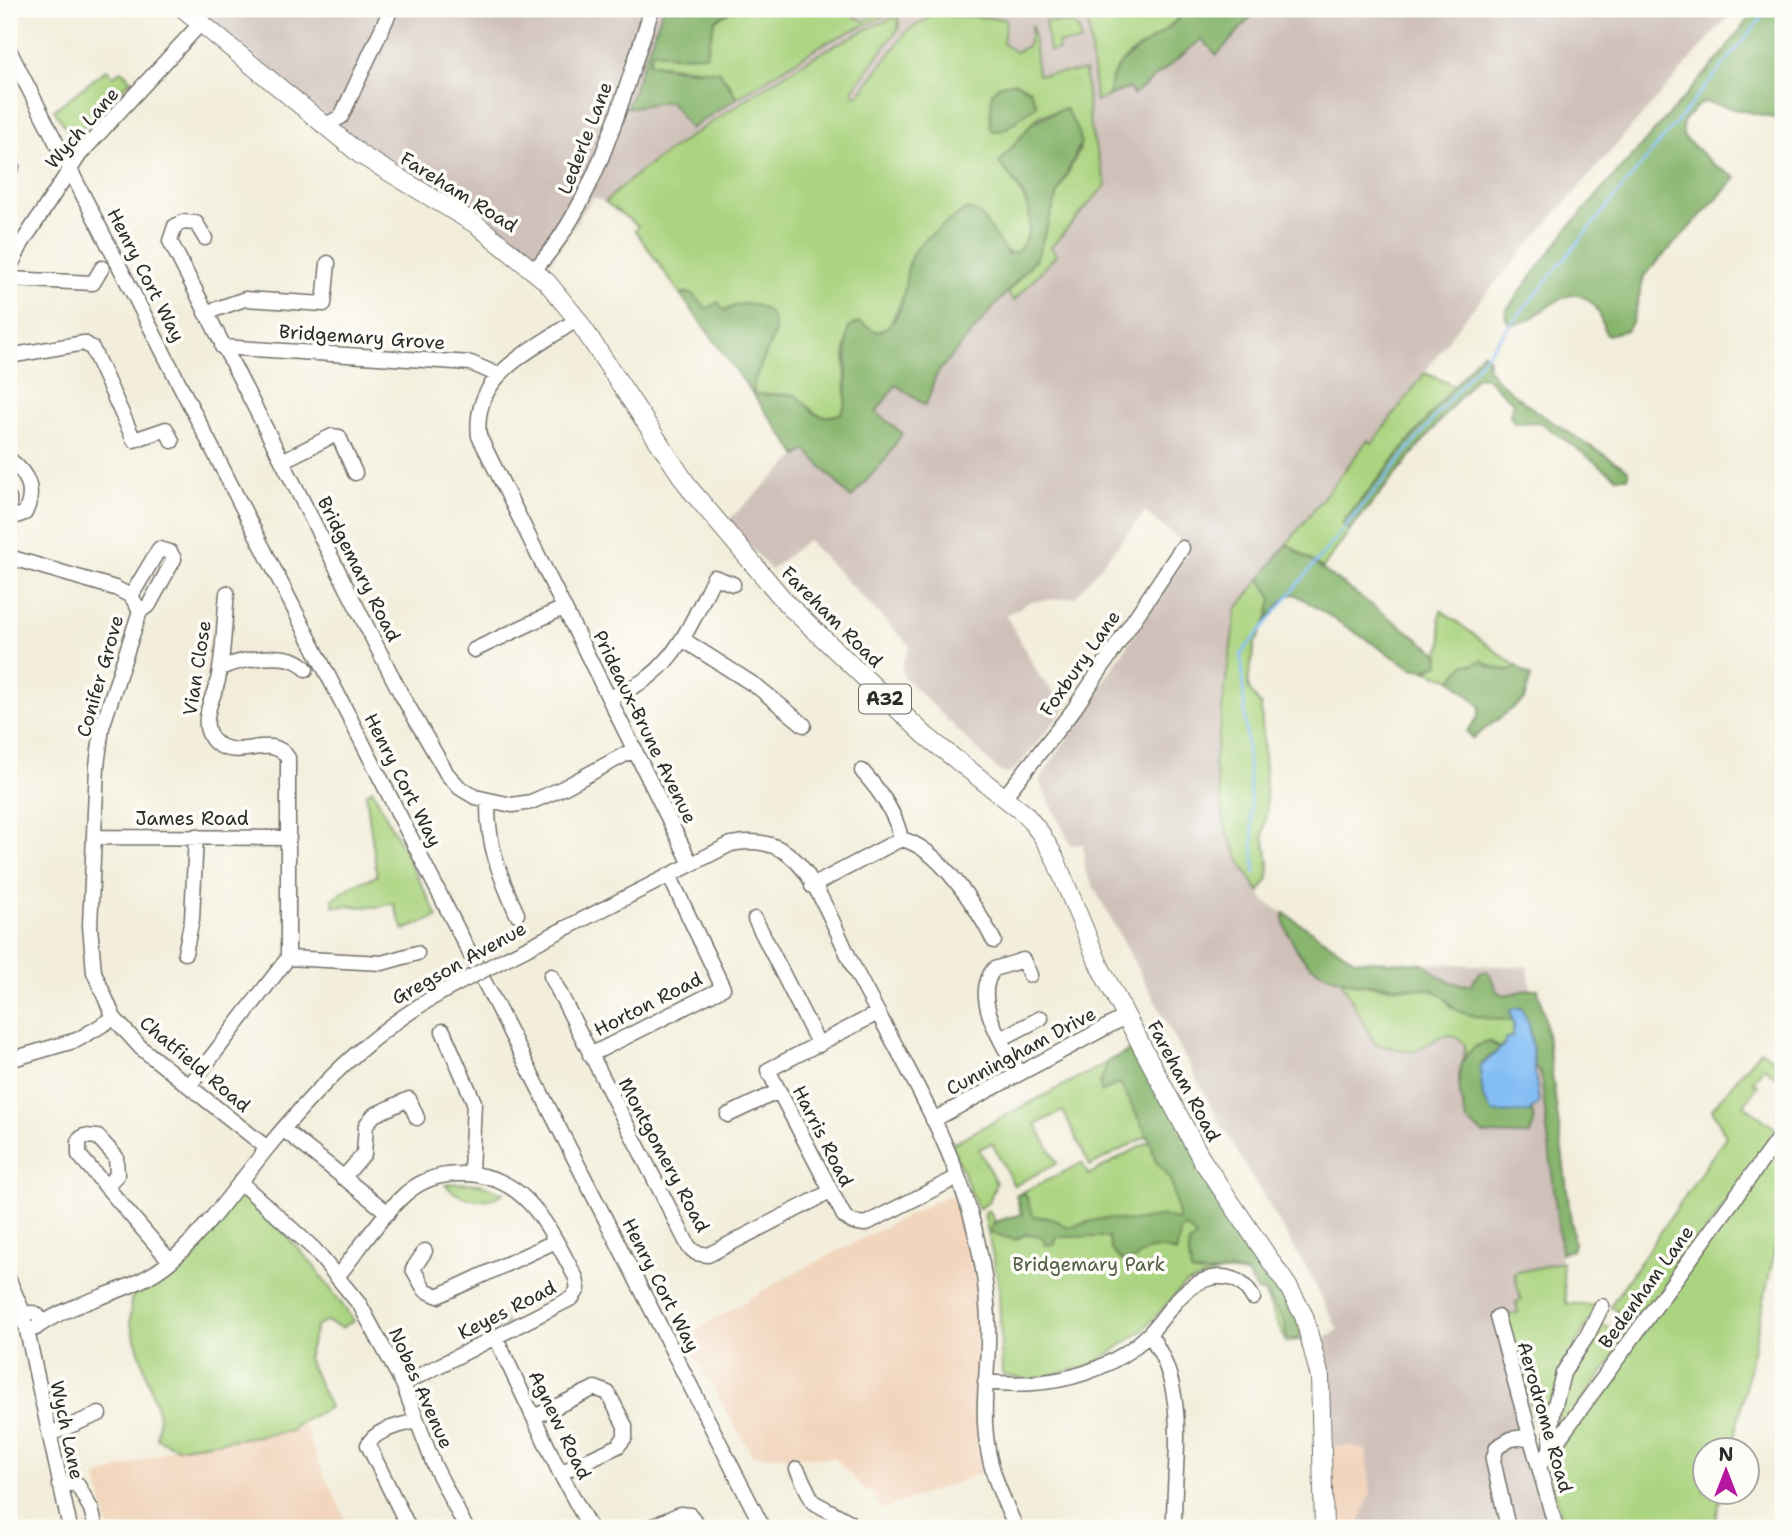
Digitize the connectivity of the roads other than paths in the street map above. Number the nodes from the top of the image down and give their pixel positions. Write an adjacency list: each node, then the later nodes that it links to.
1 (184, 9): 4 (main road, Fareham Road / A32)
2 (391, 9): 6 (street)
3 (652, 9): 14 (street, Lederle Lane)
4 (201, 23): 6 (main road, Fareham Road / A32); 8 (street, Wych Lane)
5 (9, 50): 8 (street, Henry Cort Way)
6 (323, 126): 14 (main road, Fareham Road / A32)
7 (9, 157): 9 (street)
8 (70, 168): 13 (street, Wych Lane); 115 (street, Henry Cort Way)
9 (9, 173)
10 (205, 238): 16 (street, Bridgemary Road)
11 (327, 263): 16 (street)
12 (102, 268): 15 (street)
13 (9, 269)
14 (534, 270): 43 (main road, Fareham Road / A32)
15 (9, 279)
16 (205, 313): 18 (street, Bridgemary Road)
17 (568, 326): 20 (street)
18 (222, 347): 20 (street, Bridgemary Grove); 23 (street, Bridgemary Road)
19 (9, 356): 21 (street)
20 (496, 374): 33 (street, Prideaux-Brune Avenue)
21 (172, 441)
22 (9, 459): 26 (street)
23 (282, 461): 24 (street); 44 (street, Bridgemary Road)
24 (355, 473)
25 (9, 499): 26 (street)
26 (10, 518): 27 (street)
27 (9, 540)
28 (1182, 548): 43 (street, Foxbury Lane)
29 (9, 557): 31 (street, Conifer Grove)
30 (733, 584): 35 (street)
31 (131, 596): 34 (street, Conifer Grove); 34 (street, Conifer Grove)
32 (231, 602): 38 (street, Vian Close)
33 (563, 608): 36 (street); 39 (street, Prideaux-Brune Avenue)
34 (139, 611): 45 (street, Conifer Grove)
35 (682, 639): 39 (street); 40 (street)
36 (474, 650)
37 (300, 659): 38 (street)
38 (220, 668): 47 (street, Vian Close)
39 (610, 698): 41 (street, Prideaux-Brune Avenue)
40 (804, 725)
41 (635, 749): 44 (street, Bridgemary Road); 49 (street, Prideaux-Brune Avenue)
42 (862, 771): 48 (street)
43 (1005, 796): 61 (main road, Fareham Road / A32)
44 (488, 802): 52 (street)
45 (96, 836): 46 (street, James Road); 62 (street, Chatfield Road)
46 (196, 836): 47 (street, James Road); 55 (street)
47 (289, 838): 57 (street)
48 (901, 839): 51 (street); 54 (street)
49 (691, 864): 50 (street, Gregson Avenue); 51 (street, Gregson Avenue)
50 (669, 875): 67 (street, Horton Road); 75 (street, Gregson Avenue, bridge)
51 (812, 886): 60 (street, Gregson Avenue)
52 (517, 914)
53 (755, 919): 66 (street)
54 (994, 942)
55 (185, 953)
56 (417, 953): 57 (street)
57 (288, 958): 70 (street)
58 (1030, 975): 65 (street)
59 (551, 976): 67 (street, Montgomery Road)
60 (878, 1013): 66 (street, Harris Road); 74 (street, Gregson Avenue)
61 (1126, 1016): 69 (street, Cunningham Drive); 119 (main road, Fareham Road / A32)
62 (114, 1018): 68 (street); 70 (street, Chatfield Road)
63 (1041, 1018): 65 (street)
64 (443, 1031): 78 (street)
65 (1001, 1039): 69 (street)
66 (819, 1045): 71 (street, Harris Road)
67 (590, 1055): 83 (street, Montgomery Road)
68 (9, 1059)
69 (1019, 1073): 74 (street, Cunningham Drive)
70 (190, 1086): 77 (street, Chatfield Road)
71 (779, 1091): 72 (street); 83 (street, Harris Road)
72 (728, 1115)
73 (417, 1118): 80 (street)
74 (933, 1120): 79 (street, Gregson Avenue)
75 (283, 1129): 77 (street, Gregson Avenue); 80 (street)
76 (1783, 1132): 103 (street, Bedenham Lane)
77 (267, 1148): 81 (street, Gregson Avenue)
78 (471, 1174): 84 (street, Keyes Road); 85 (street, Keyes Road)
79 (958, 1177): 83 (street, Harris Road); 96 (street, Gregson Avenue)
80 (344, 1178): 84 (street)
81 (240, 1182): 87 (street, Gregson Avenue); 88 (street, Nobes Avenue)
82 (106, 1186): 87 (street)
83 (830, 1192)
84 (388, 1213): 88 (street, Keyes Road)
85 (556, 1241): 86 (street); 95 (street, Keyes Road)
86 (425, 1251)
87 (170, 1261): 93 (street, Gregson Avenue)
88 (337, 1277): 97 (street, Nobes Avenue)
89 (10, 1285): 93 (street, Wych Lane)
90 (1253, 1298): 94 (street)
91 (1602, 1306): 103 (street)
92 (1497, 1317): 102 (street, Aerodrome Road)
93 (31, 1321): 101 (street, Wych Lane)
94 (1149, 1334): 96 (street); 118 (street)
95 (496, 1338): 97 (street, Keyes Road); 99 (street, Agnew Road)
96 (985, 1381): 117 (street, Gregson Avenue)
97 (403, 1384): 100 (street, Nobes Avenue)
98 (99, 1415): 101 (street)
99 (534, 1417): 106 (street, Agnew Road); 106 (street)
100 (416, 1421): 110 (street); 111 (street, Nobes Avenue)
101 (50, 1434): 107 (street, Wych Lane)
102 (1531, 1436): 104 (street, Aerodrome Road); 120 (street)
103 (1550, 1450): 104 (street, Bedenham Lane)
104 (1539, 1466): 121 (street, Aerodrome Road)
105 (797, 1469): 116 (street)
106 (560, 1473): 112 (street, Agnew Road)
107 (59, 1484): 108 (street, Wych Lane); 109 (street)
108 (70, 1528)
109 (96, 1528)
110 (409, 1528)
111 (466, 1528)
112 (590, 1528)
113 (649, 1528): 114 (street)
114 (700, 1528)
115 (763, 1528)
116 (852, 1528)
117 (1016, 1528)
118 (1174, 1528)
119 (1324, 1528)
120 (1508, 1528)
121 (1556, 1528)

